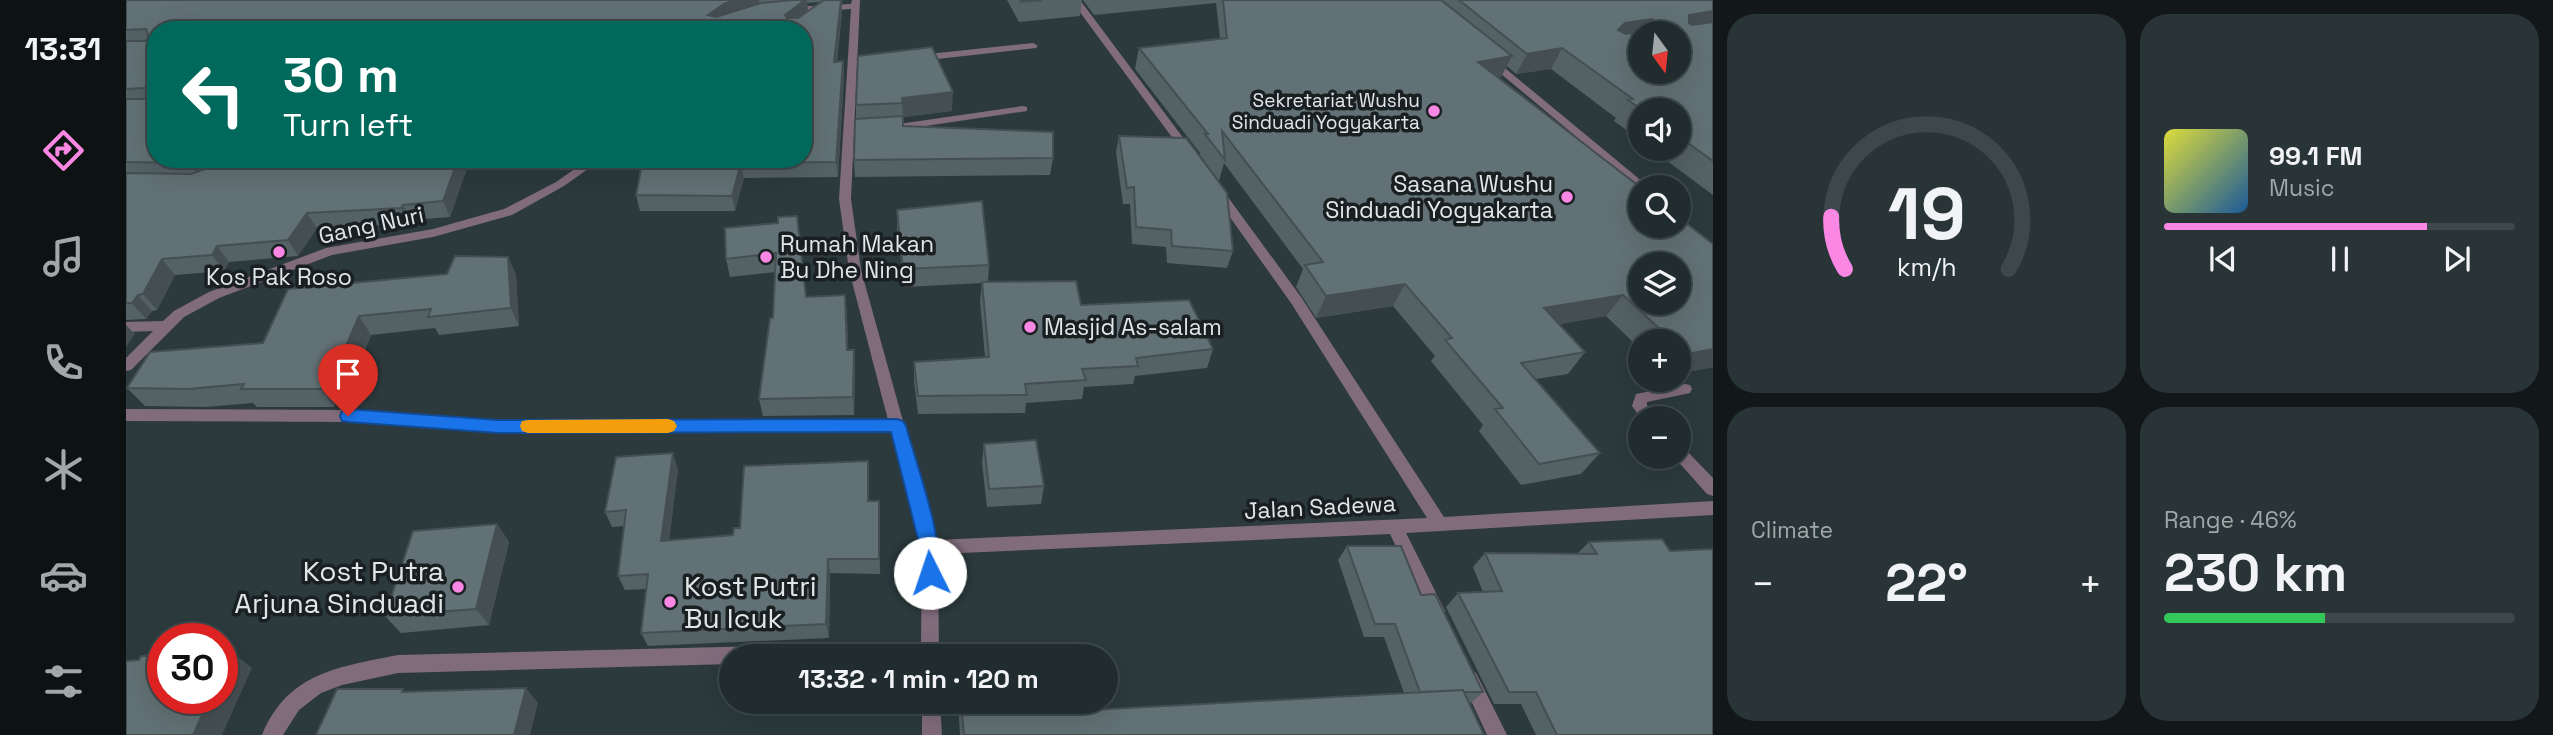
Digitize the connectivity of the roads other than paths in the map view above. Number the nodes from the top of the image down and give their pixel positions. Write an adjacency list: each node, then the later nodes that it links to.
1 (1074, 0): 11 (street)
2 (856, 3): 3 (street); 21 (street)
3 (826, 8): 4 (street); 5 (street)
4 (775, 10)
5 (811, 17)
6 (1033, 46): 8 (street)
7 (1479, 51): 13 (street)
8 (908, 60)
9 (1023, 109): 10 (street)
10 (883, 128)
11 (1195, 162)
12 (584, 168): 15 (street, Gang Nuri)
13 (1629, 175)
14 (1212, 184): 25 (street)
15 (167, 326): 16 (street); 17 (street, Gang Nuri)
16 (126, 327)
17 (126, 366)
18 (1667, 392): 19 (street)
19 (1639, 406)
20 (126, 415): 21 (street)
21 (897, 426): 27 (street)
22 (1691, 465): 23 (street)
23 (1713, 489)
24 (1713, 508): 25 (street, Jalan Sadewa)
25 (1440, 524): 26 (street, Jalan Sadewa)
26 (1395, 527): 27 (street, Jalan Sadewa); 28 (street)
27 (930, 547): 29 (street)
28 (1443, 625)
29 (930, 644)
30 (719, 657): 33 (street)
31 (1461, 662): 35 (street)
32 (931, 714): 34 (street)
33 (272, 735)
34 (932, 735)
35 (1497, 735)

